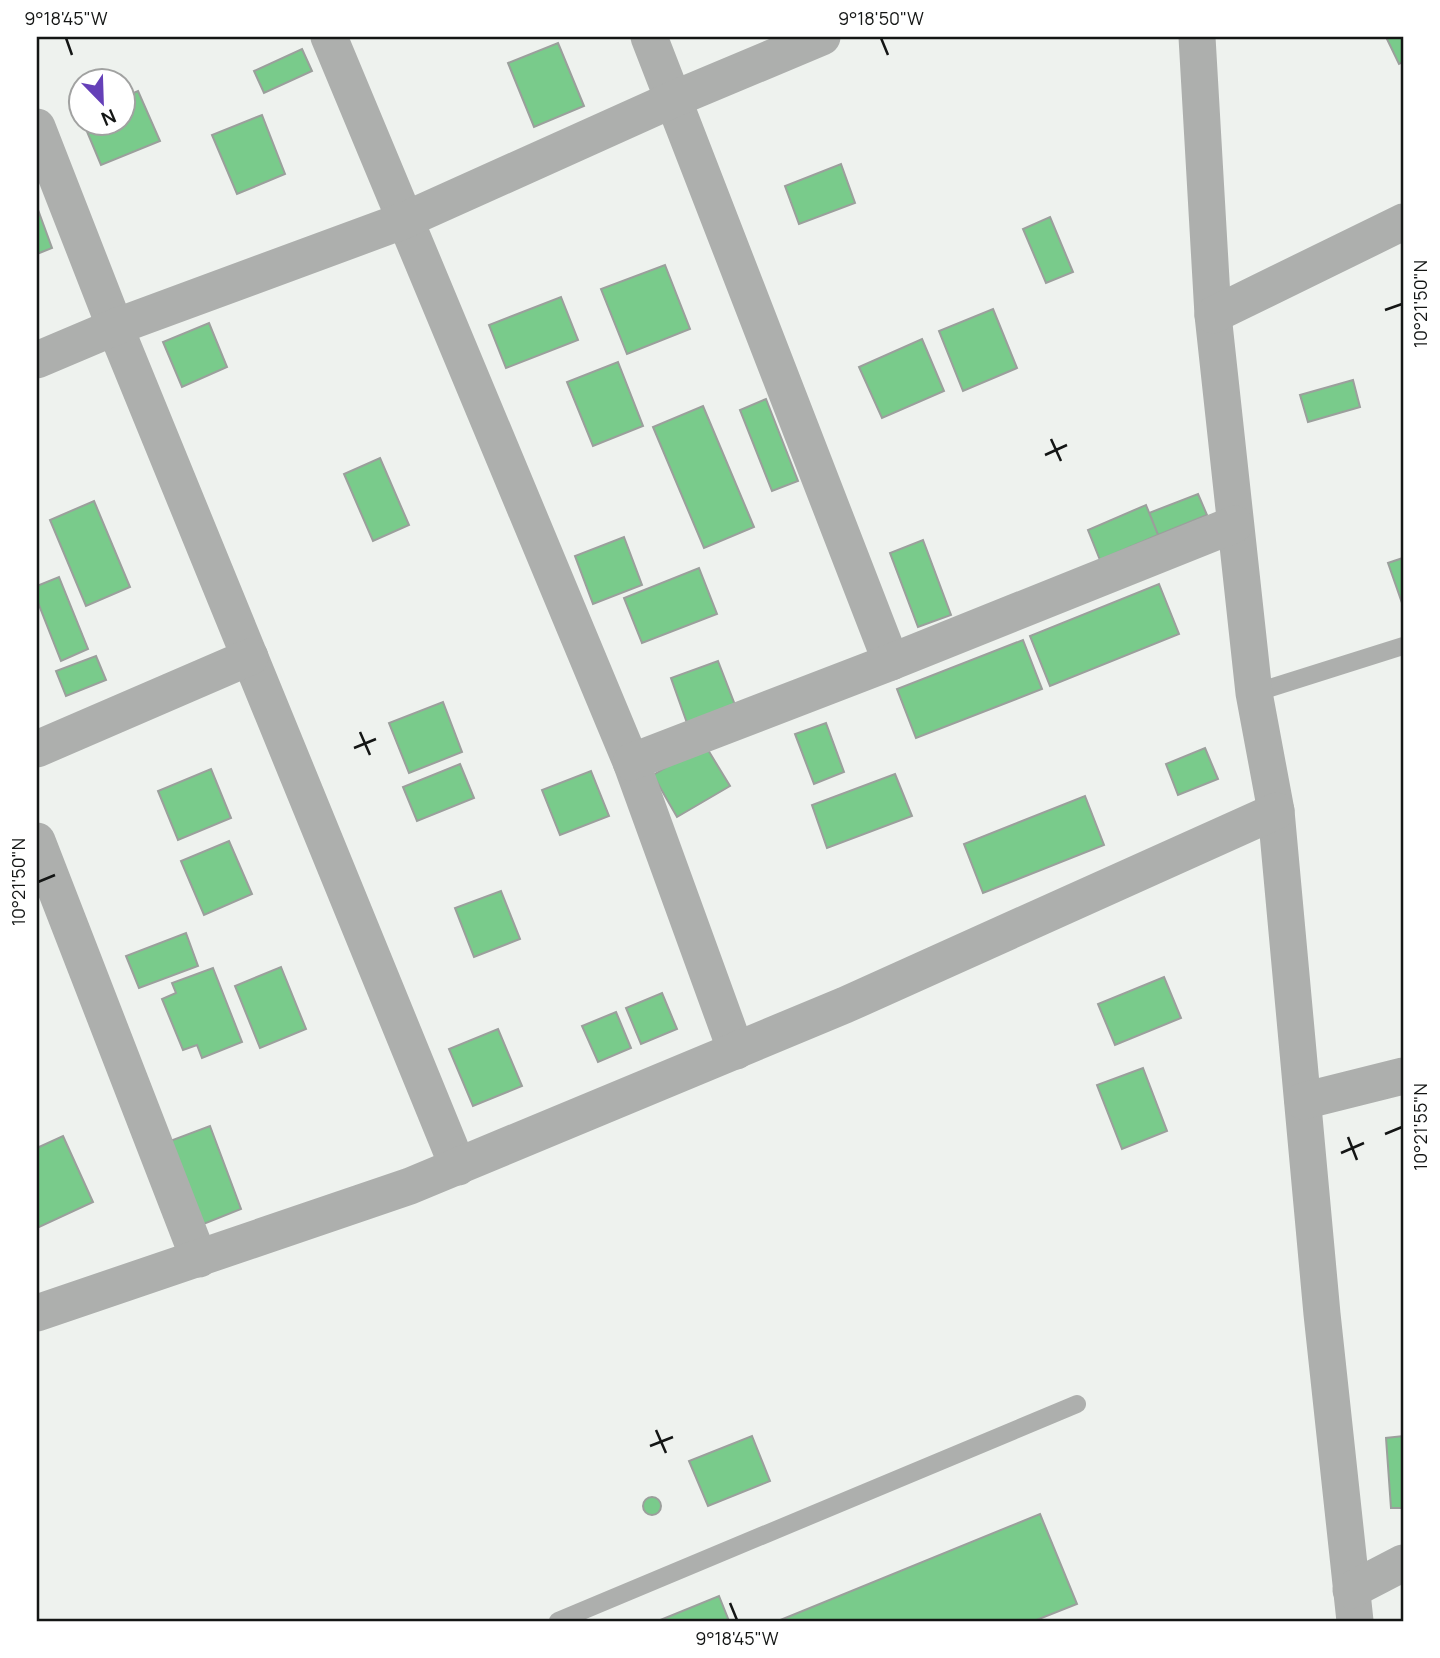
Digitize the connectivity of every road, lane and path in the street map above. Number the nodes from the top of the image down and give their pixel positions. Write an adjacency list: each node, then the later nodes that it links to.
1 (328, 37): 7 (street)
2 (649, 37): 5 (street)
3 (822, 37): 5 (street)
4 (1196, 37): 9 (street)
5 (674, 99): 7 (street); 15 (street)
6 (37, 127): 10 (street)
7 (405, 220): 10 (street); 18 (street)
8 (1403, 222): 9 (street)
9 (1213, 315): 12 (street)
10 (116, 327): 11 (street); 14 (street)
11 (37, 360)
12 (1235, 524): 15 (street); 16 (street)
13 (1403, 646): 16 (lane)
14 (250, 657): 17 (street); 24 (street)
15 (891, 662): 18 (street)
16 (1254, 693): 19 (street)
17 (37, 749)
18 (631, 762): 21 (street)
19 (1276, 811): 21 (street); 23 (street)
20 (37, 841): 25 (street)
21 (736, 1051): 24 (street)
22 (1403, 1076): 23 (street)
23 (1303, 1101): 29 (street)
24 (458, 1167): 25 (street)
25 (199, 1259): 26 (street)
26 (37, 1313)
27 (1077, 1404): 30 (lane)
28 (1403, 1563): 29 (street)
29 (1353, 1606)
30 (558, 1621)

